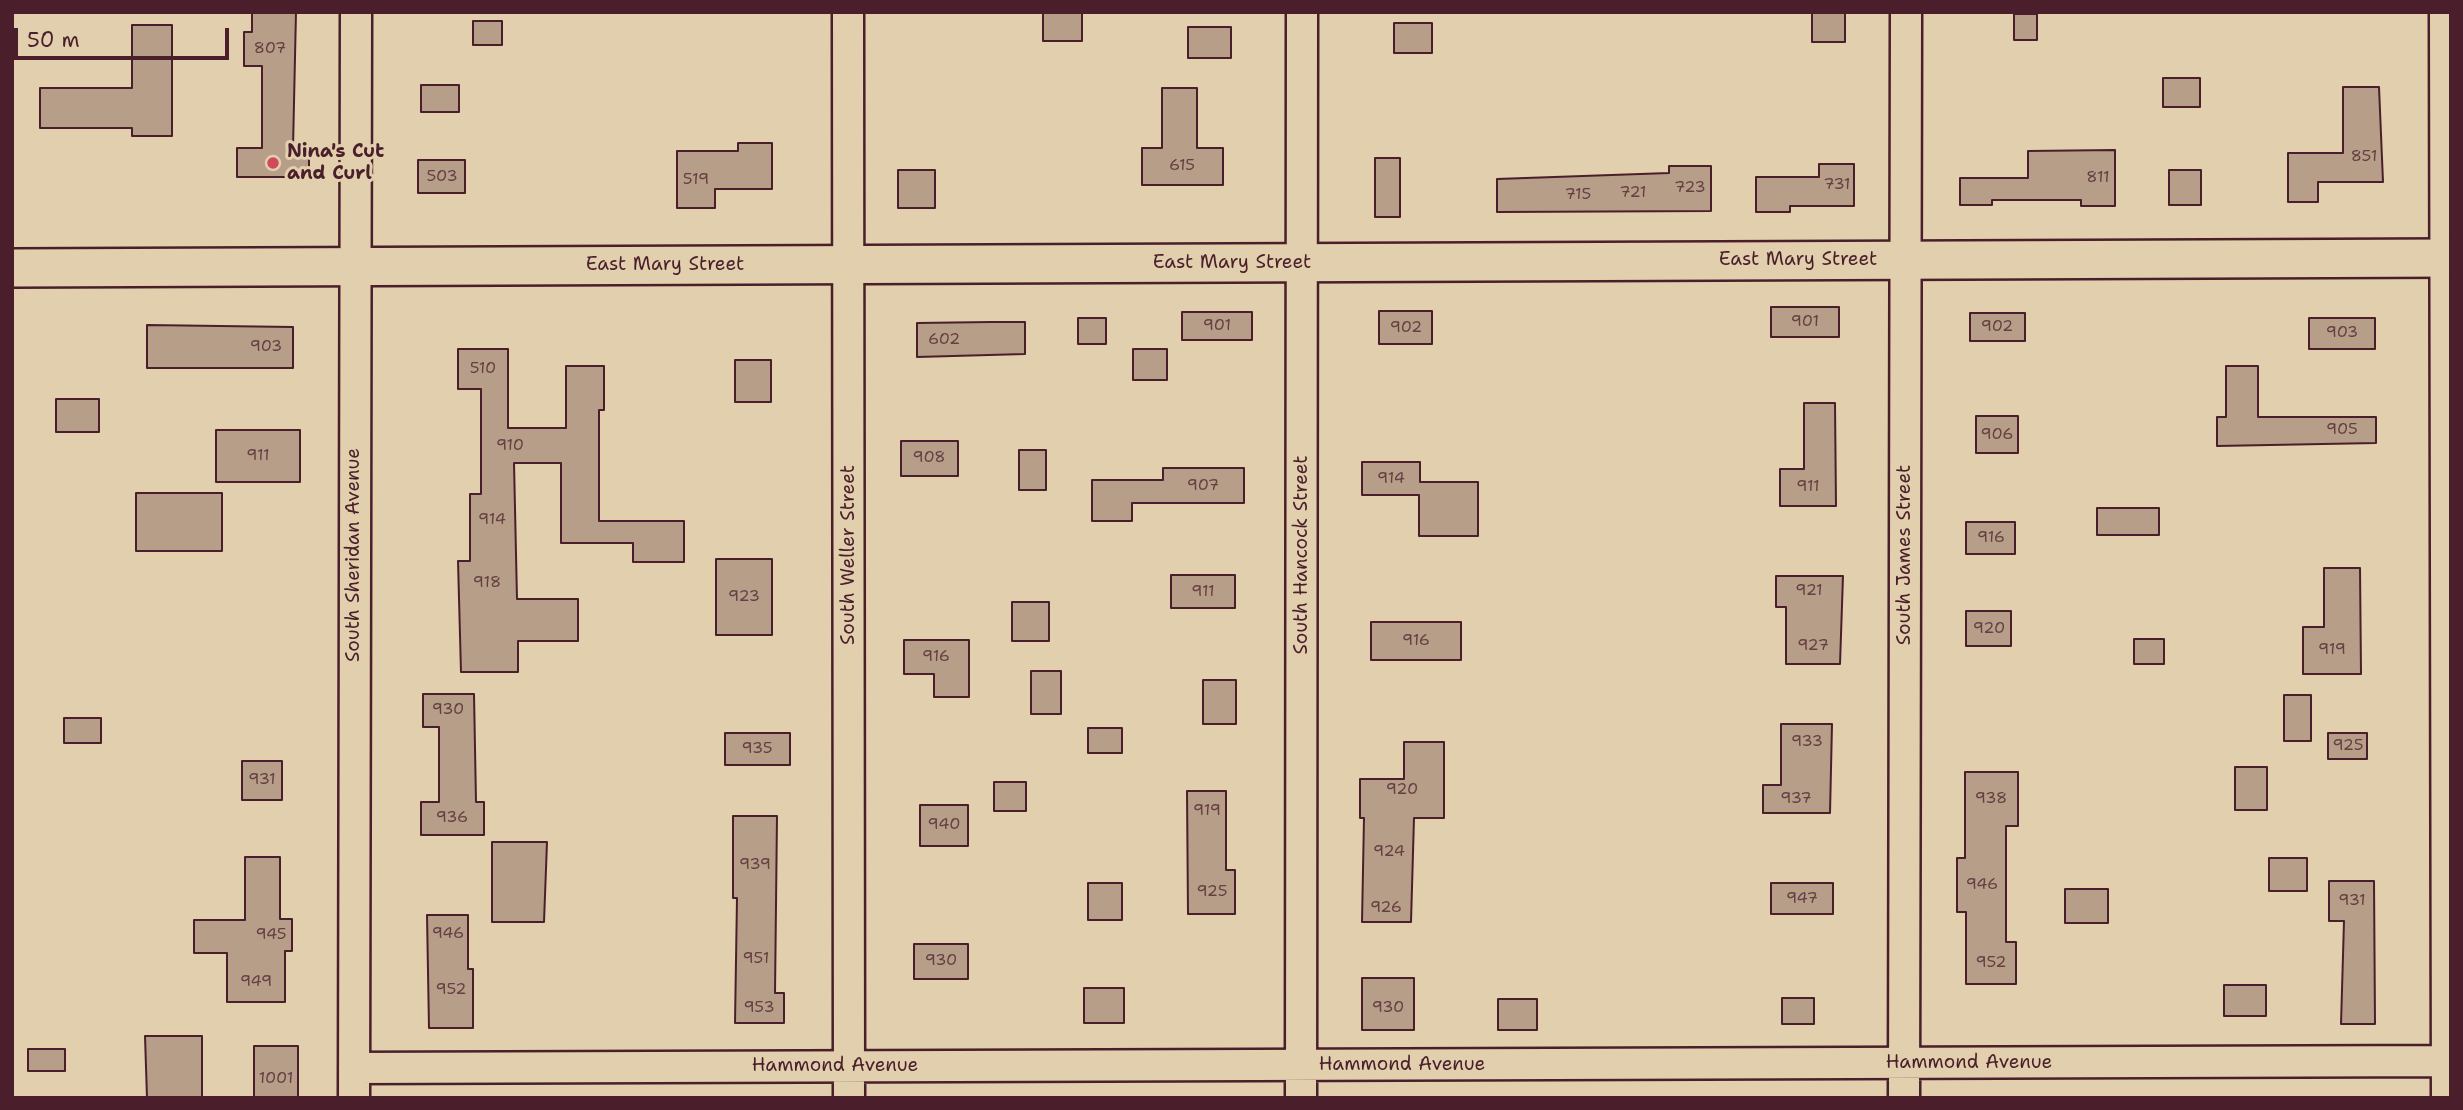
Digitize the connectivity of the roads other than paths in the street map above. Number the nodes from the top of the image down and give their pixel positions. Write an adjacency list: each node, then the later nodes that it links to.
1 (356, 12): 10 (street, South Sheridan Avenue)
2 (848, 12): 9 (street, South Weller Street)
3 (1302, 12): 8 (street, South Hancock Street)
4 (1906, 12): 7 (street, South James Street)
5 (2445, 12): 6 (street)
6 (2448, 258): 7 (main road, East Mary Street); 12 (street)
7 (1906, 260): 8 (main road, East Mary Street); 13 (street, South James Street)
8 (1302, 263): 9 (main road, East Mary Street); 14 (street, South Hancock Street)
9 (848, 264): 10 (main road, East Mary Street); 15 (street, South Weller Street)
10 (355, 267): 11 (main road, East Mary Street); 16 (street, South Sheridan Avenue)
11 (12, 268)
12 (2449, 1061): 13 (street, Hammond Avenue); 21 (street)
13 (1904, 1063): 14 (street, Hammond Avenue); 20 (street, South James Street)
14 (1301, 1065): 15 (street, Hammond Avenue); 19 (street, South Hancock Street)
15 (849, 1066): 16 (street, Hammond Avenue); 18 (street, South Weller Street)
16 (354, 1068): 17 (street, South Sheridan Avenue)
17 (354, 1098)
18 (849, 1098)
19 (1301, 1098)
20 (1904, 1098)
21 (2447, 1098)

